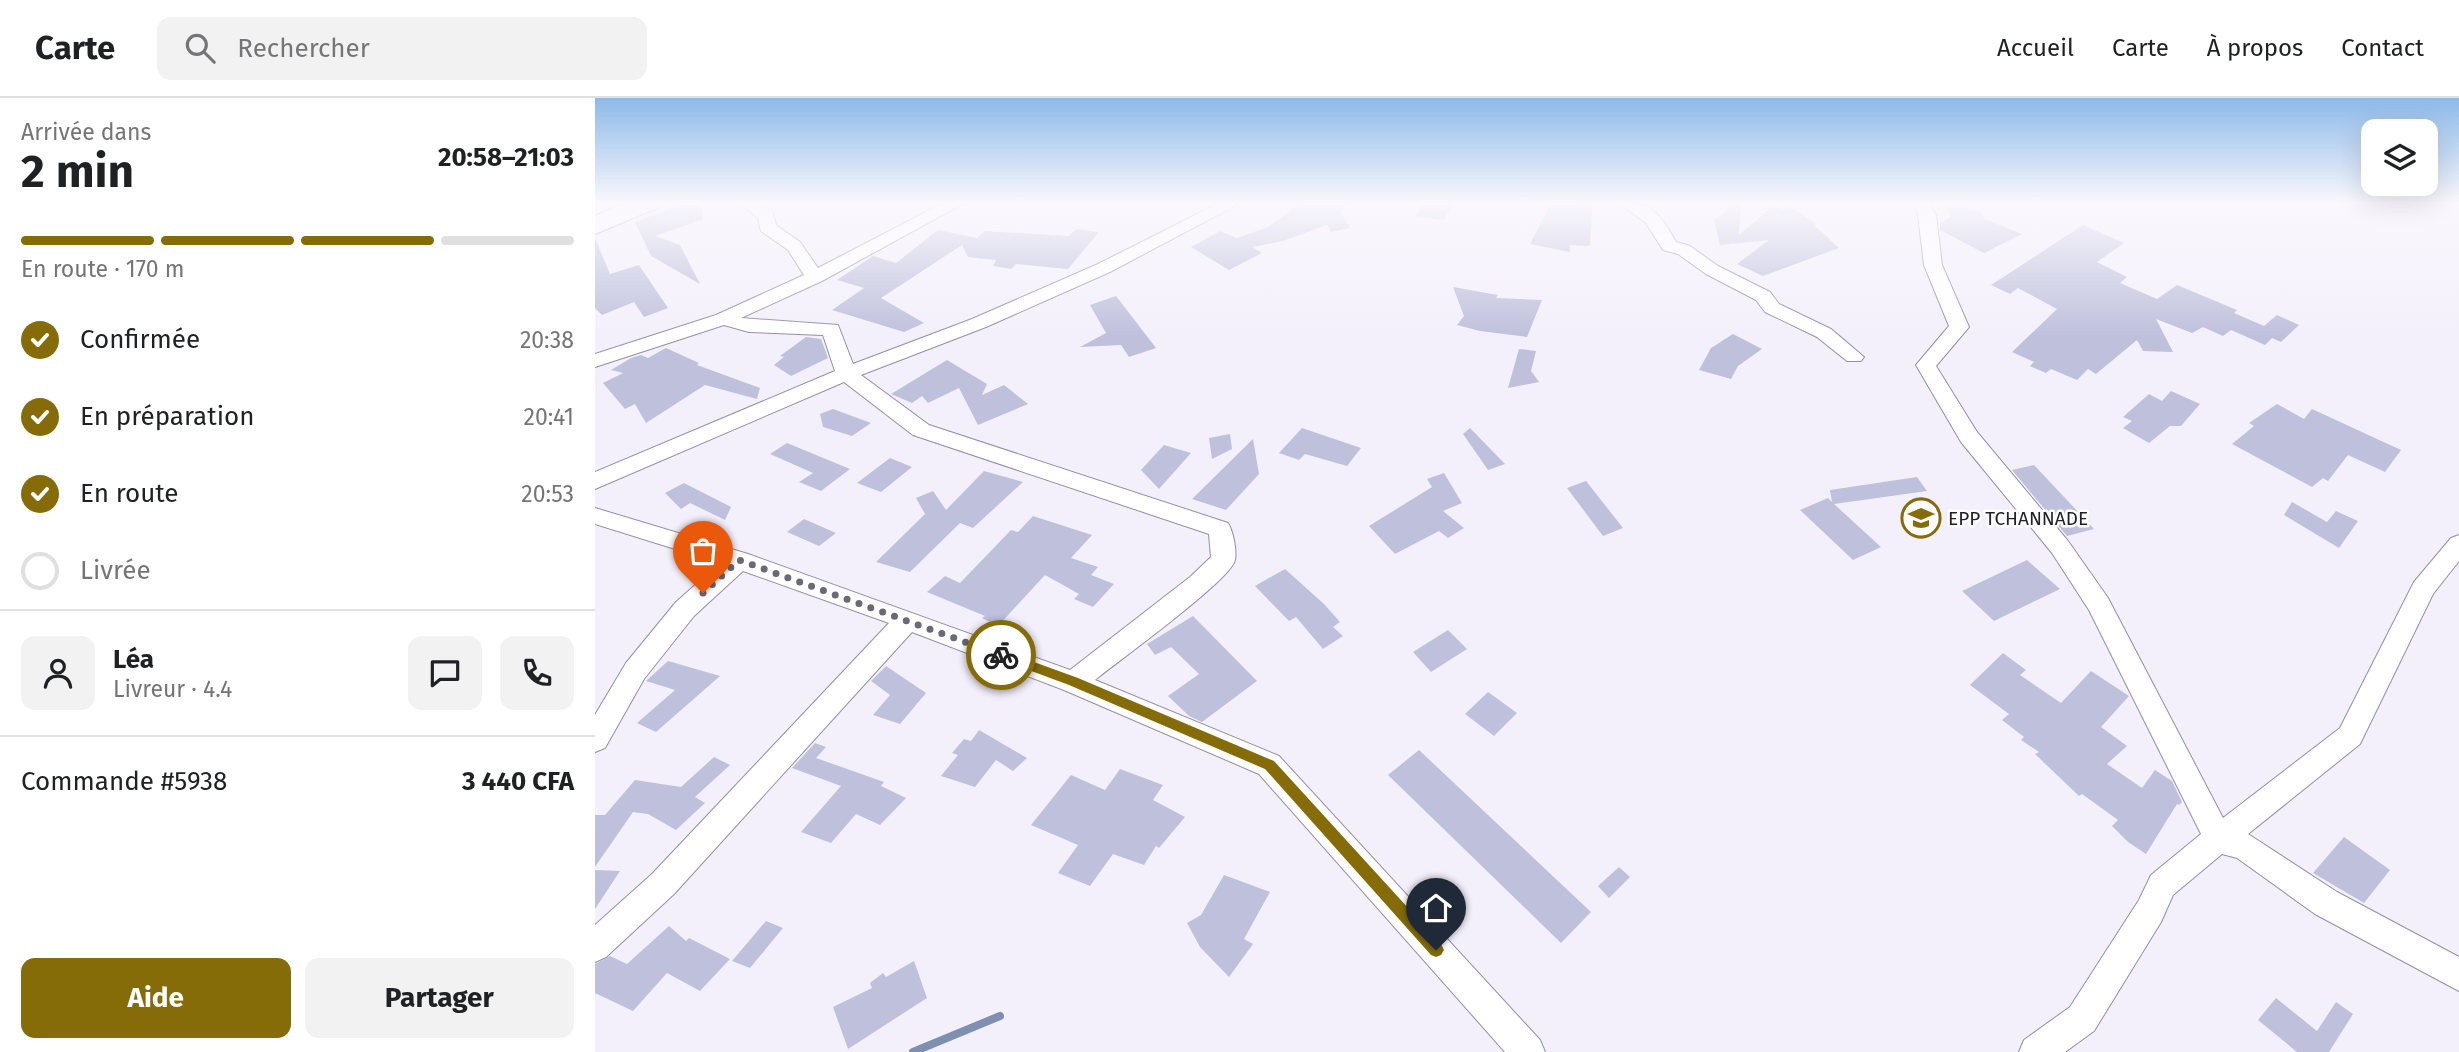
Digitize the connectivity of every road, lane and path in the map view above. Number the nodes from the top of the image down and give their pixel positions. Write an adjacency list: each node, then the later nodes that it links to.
1 (794, 247): 6 (street)
2 (873, 247): 6 (street)
3 (1146, 247): 10 (street)
4 (1671, 247): 8 (street)
5 (1931, 247): 18 (street)
6 (814, 277): 7 (street)
7 (723, 319): 9 (street); 10 (street)
8 (1854, 357)
9 (595, 361)
10 (845, 374): 11 (street); 16 (street)
11 (595, 481)
12 (595, 518): 14 (street)
13 (2459, 544): 18 (street)
14 (739, 560): 15 (street); 17 (street)
15 (908, 620): 16 (street); 19 (street)
16 (1073, 682): 21 (street)
17 (595, 740)
18 (2218, 839): 20 (street); 22 (street)
19 (595, 946)
20 (2459, 975)
21 (1528, 1052)
22 (2036, 1052)

